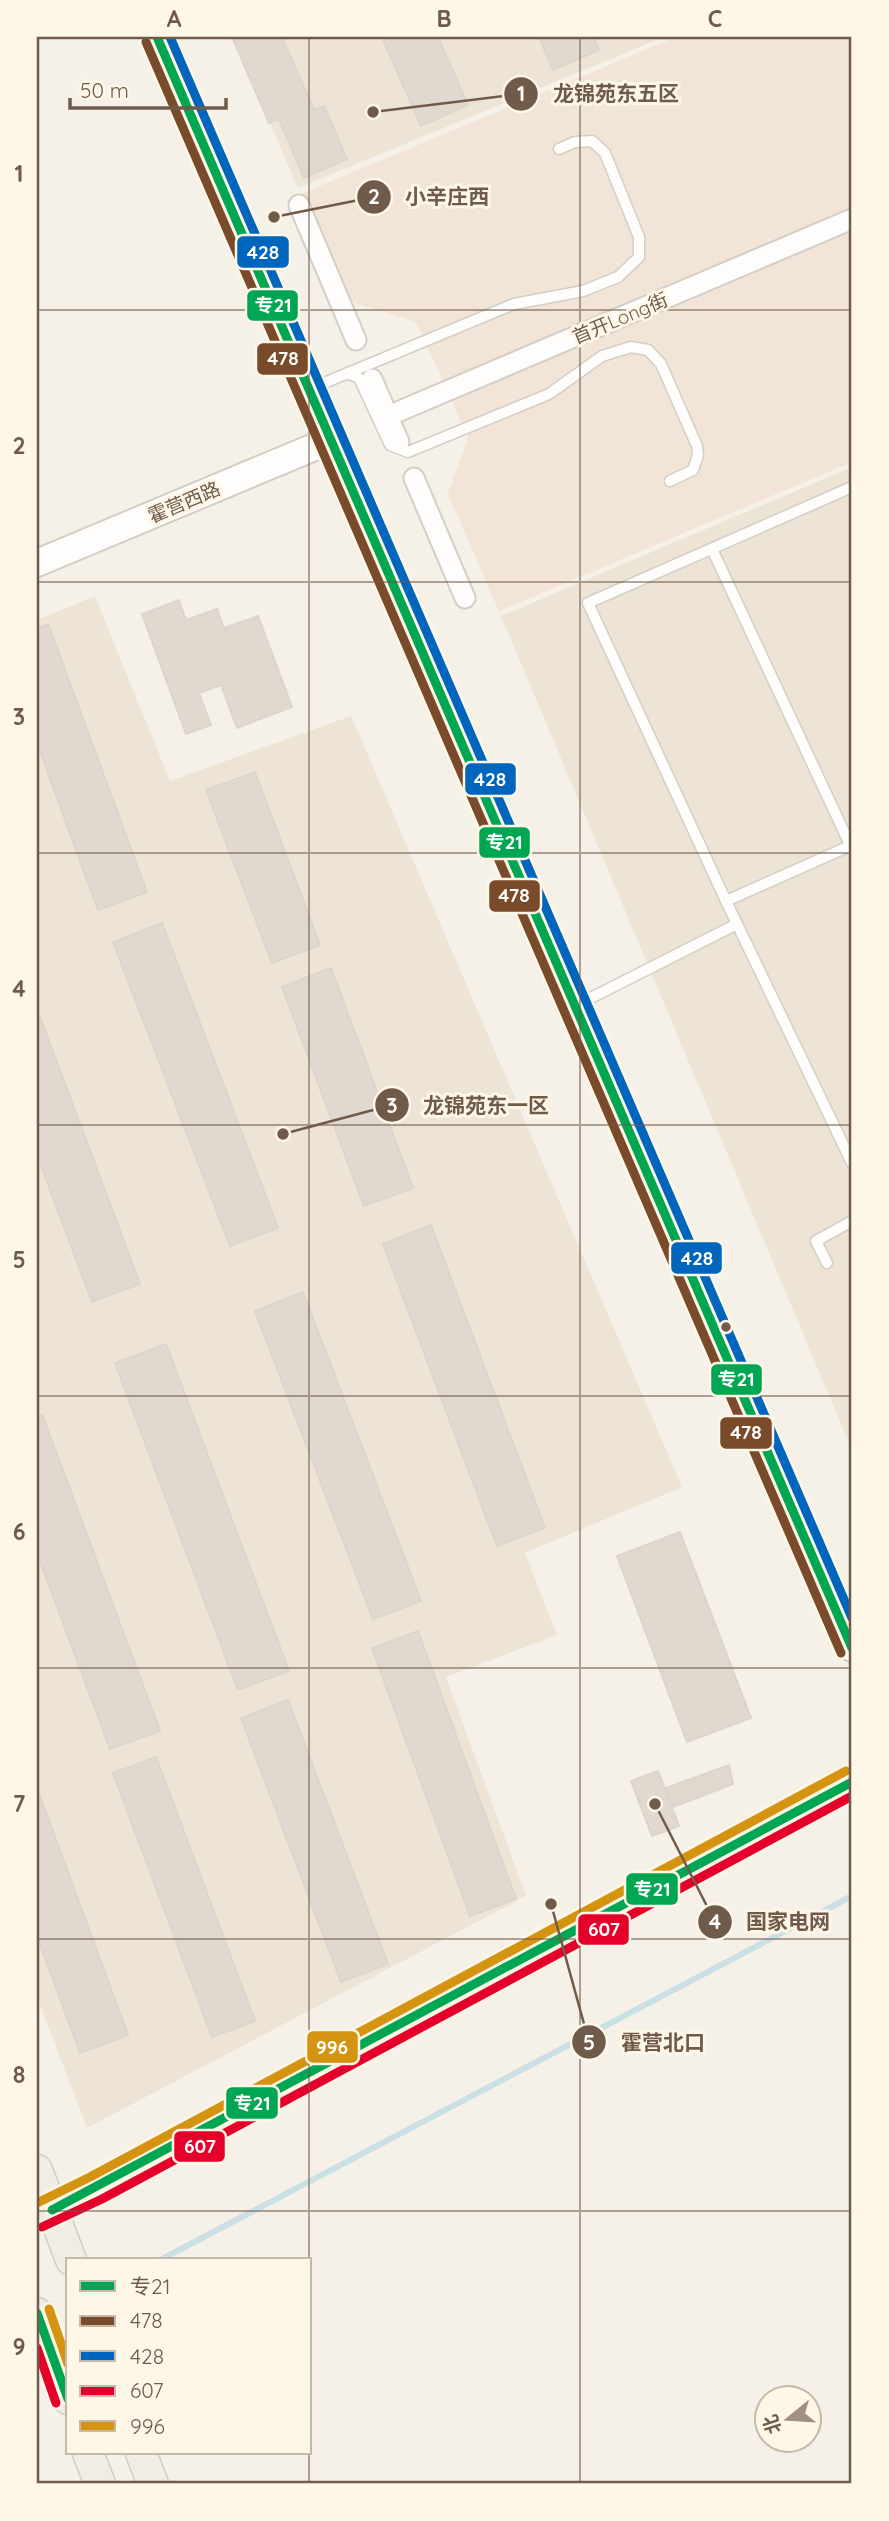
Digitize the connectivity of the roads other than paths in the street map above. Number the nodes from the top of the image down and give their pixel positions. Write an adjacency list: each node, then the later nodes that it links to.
1 (157, 37): 8 (street)
2 (559, 149): 6 (lane)
3 (299, 205): 5 (street)
4 (852, 219): 9 (street, 首开Long街)
5 (356, 340)
6 (347, 373): 8 (lane); 12 (lane)
7 (372, 379): 9 (street)
8 (309, 389): 10 (street)
9 (388, 416): 11 (street)
10 (331, 440): 16 (street, 霍营西路); 21 (street)
11 (399, 442)
12 (670, 481)
13 (416, 489): 17 (street)
14 (851, 490): 15 (lane)
15 (712, 549): 18 (lane); 19 (lane)
16 (37, 563)
17 (465, 598)
18 (852, 846): 19 (lane)
19 (726, 901): 20 (lane)
20 (737, 924): 21 (lane); 22 (lane)
21 (575, 1006): 25 (street)
22 (852, 1163)
23 (852, 1221): 24 (lane)
24 (827, 1262)
25 (852, 1648)
26 (852, 1782): 28 (street)
27 (37, 2170): 28 (main road)
28 (44, 2213): 29 (main road)
29 (70, 2258)
30 (37, 2314): 31 (main road)
31 (66, 2394)
32 (88, 2454): 34 (main road)
33 (141, 2454): 35 (main road)
34 (100, 2484)
35 (153, 2484)

